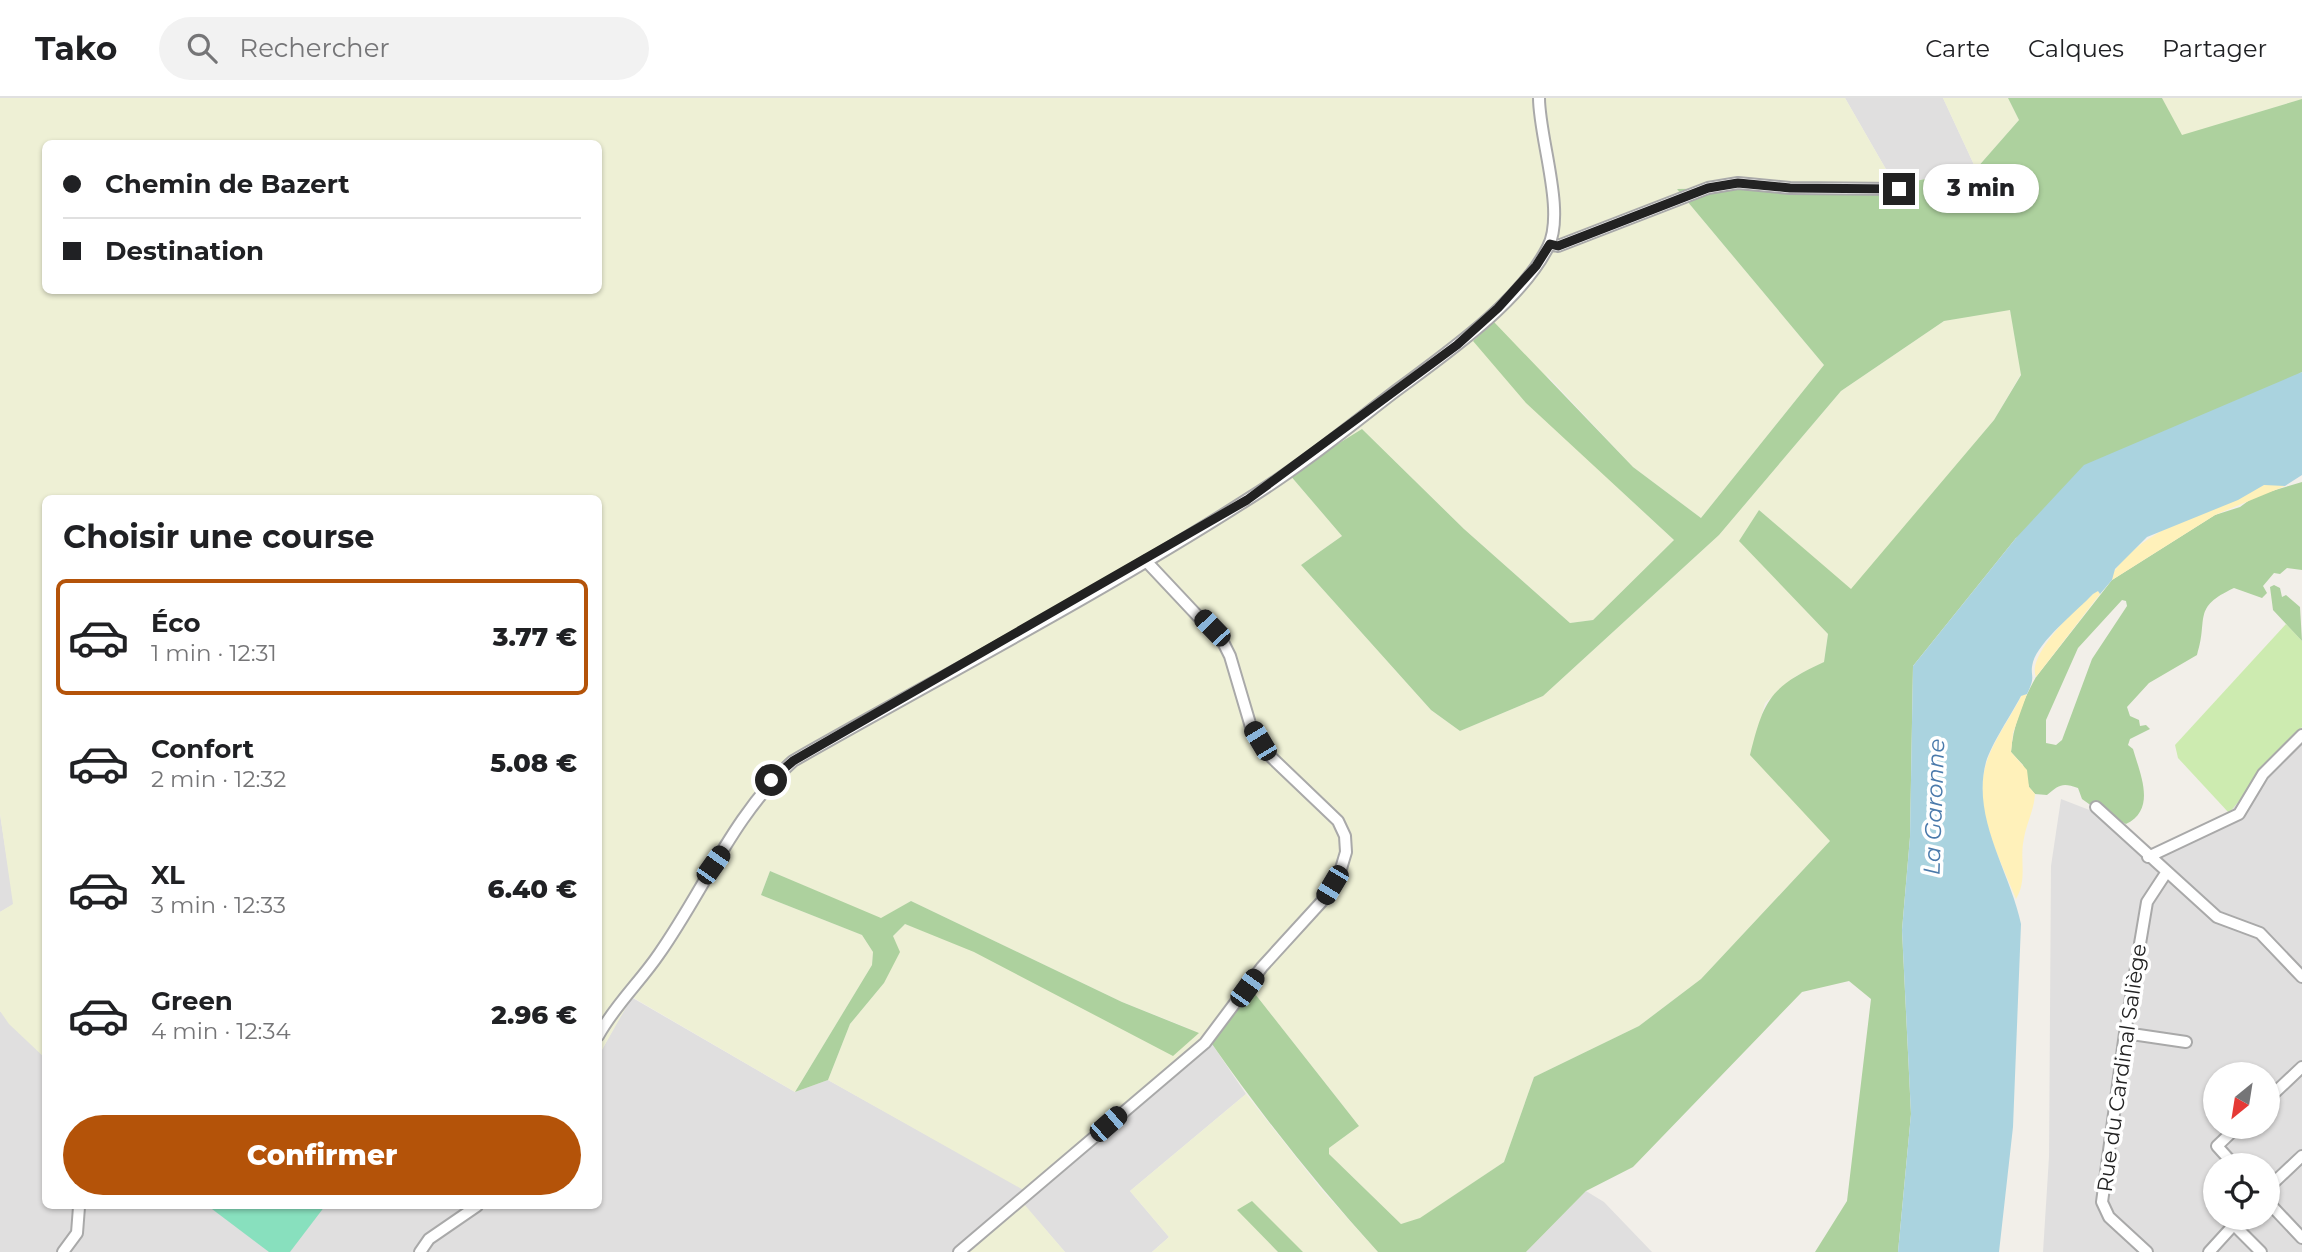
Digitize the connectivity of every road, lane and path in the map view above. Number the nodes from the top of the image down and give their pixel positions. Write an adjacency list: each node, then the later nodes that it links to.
1 (1539, 98): 3 (street)
2 (1899, 189): 3 (street)
3 (1550, 244): 4 (street)
4 (1146, 561): 10 (street); 27 (street)
5 (2302, 735): 7 (street)
6 (2096, 807): 7 (street)
7 (2148, 857): 8 (street)
8 (2166, 873): 9 (street); 11 (street, Rue du Cardinal Saliège)
9 (2302, 977)
10 (602, 1028)
11 (2125, 1033): 12 (street); 28 (street, Rue du Cardinal Saliège)
12 (2186, 1042)
13 (2302, 1067): 14 (street)
14 (2280, 1087)
15 (2224, 1139): 16 (street)
16 (2223, 1153)
17 (2302, 1156): 18 (street)
18 (2280, 1177)
19 (79, 1209): 25 (street)
20 (473, 1209): 26 (street)
21 (2280, 1215): 24 (street)
22 (2229, 1230): 29 (street)
23 (2244, 1230): 30 (street)
24 (2302, 1238)
25 (63, 1252)
26 (420, 1252)
27 (959, 1252)
28 (2147, 1252)
29 (2209, 1252)
30 (2261, 1252)

